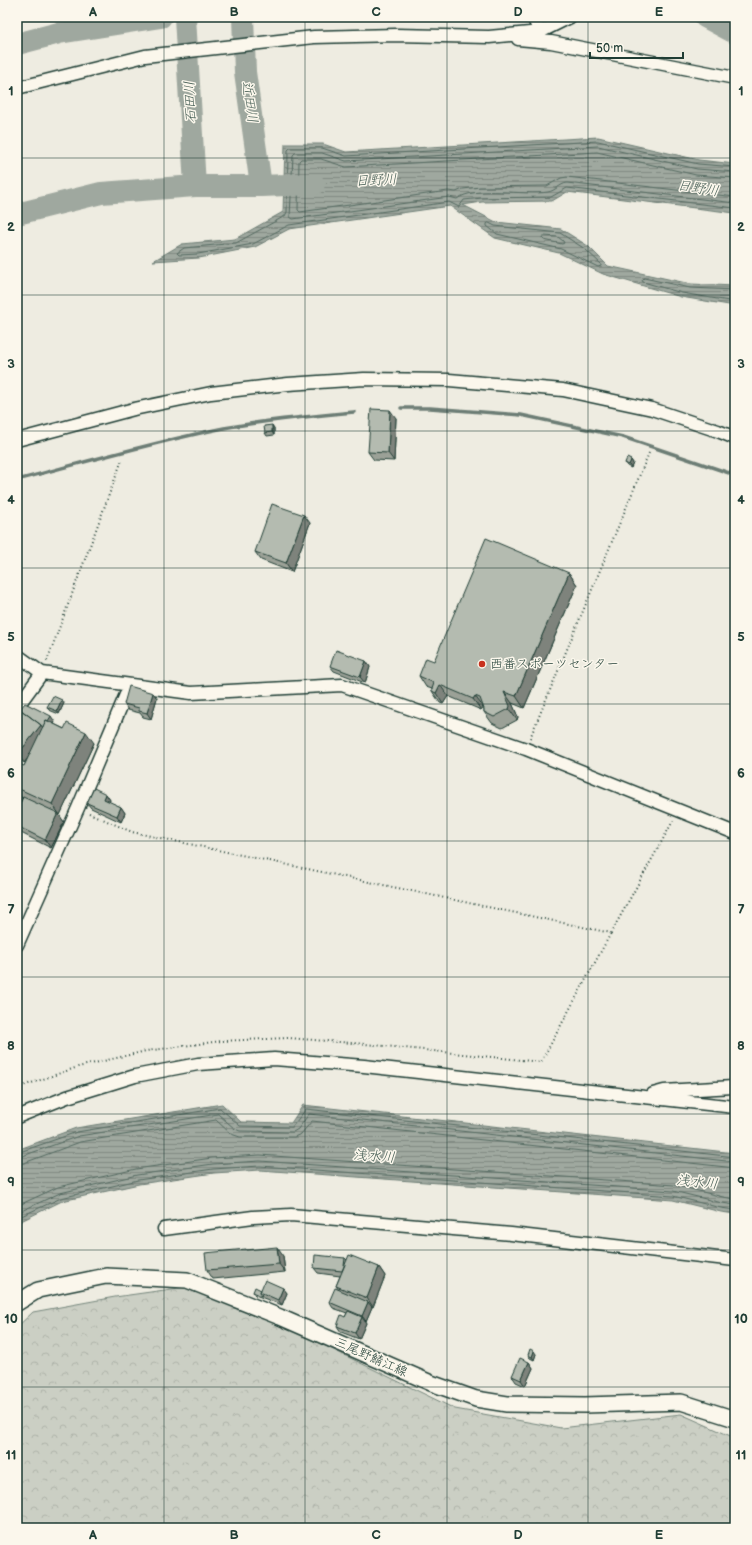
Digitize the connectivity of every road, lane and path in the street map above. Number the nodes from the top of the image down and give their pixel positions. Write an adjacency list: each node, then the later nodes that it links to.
1 (533, 17): 3 (street)
2 (570, 17): 3 (street)
3 (540, 32): 4 (street)
4 (489, 37): 5 (street); 6 (street)
5 (735, 78)
6 (17, 88)
7 (735, 438): 8 (street)
8 (17, 440)
9 (649, 453): 15 (path)
10 (122, 460): 12 (path)
11 (17, 655): 12 (street)
12 (42, 673): 13 (street); 14 (street)
13 (130, 685): 15 (street); 16 (street)
14 (17, 708)
15 (526, 749): 17 (street)
16 (78, 808): 19 (path); 20 (street)
17 (679, 810): 18 (street); 19 (path)
18 (735, 833)
19 (611, 933): 22 (path)
20 (17, 945)
21 (735, 1086): 23 (street)
22 (17, 1088)
23 (640, 1096): 24 (street); 25 (street)
24 (735, 1107)
25 (17, 1118)
26 (164, 1229): 27 (street)
27 (735, 1260)
28 (17, 1303): 29 (main road, 三尾野鯖江線)
29 (735, 1419)

